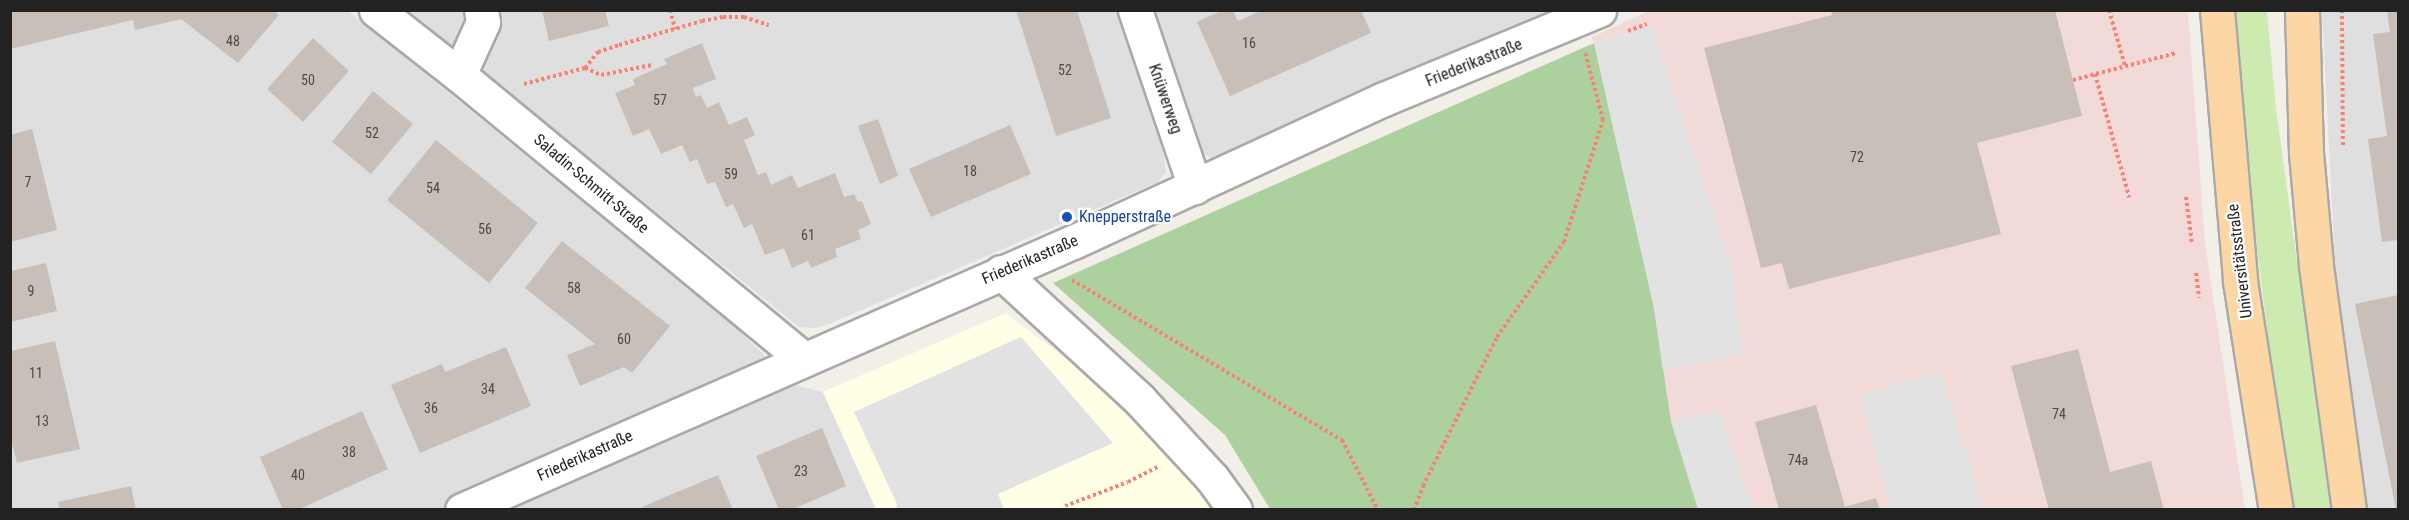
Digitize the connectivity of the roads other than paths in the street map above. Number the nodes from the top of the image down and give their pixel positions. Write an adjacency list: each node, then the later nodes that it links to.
1 (376, 10): 7 (street, Saladin-Schmitt-Straße)
2 (481, 10): 7 (street)
3 (1135, 10): 8 (street, Knüwerweg)
4 (1599, 10): 8 (street, Friederikastraße)
5 (2217, 10): 13 (main road, Universitätsstraße)
6 (2302, 10): 14 (main road)
7 (471, 85): 10 (street, Saladin-Schmitt-Straße)
8 (1195, 187): 9 (street, Friederikastraße)
9 (1001, 272): 10 (street, Friederikastraße); 12 (street)
10 (804, 359): 11 (street, Friederikastraße)
11 (462, 510)
12 (1235, 510)
13 (2276, 510)
14 (2349, 510)

